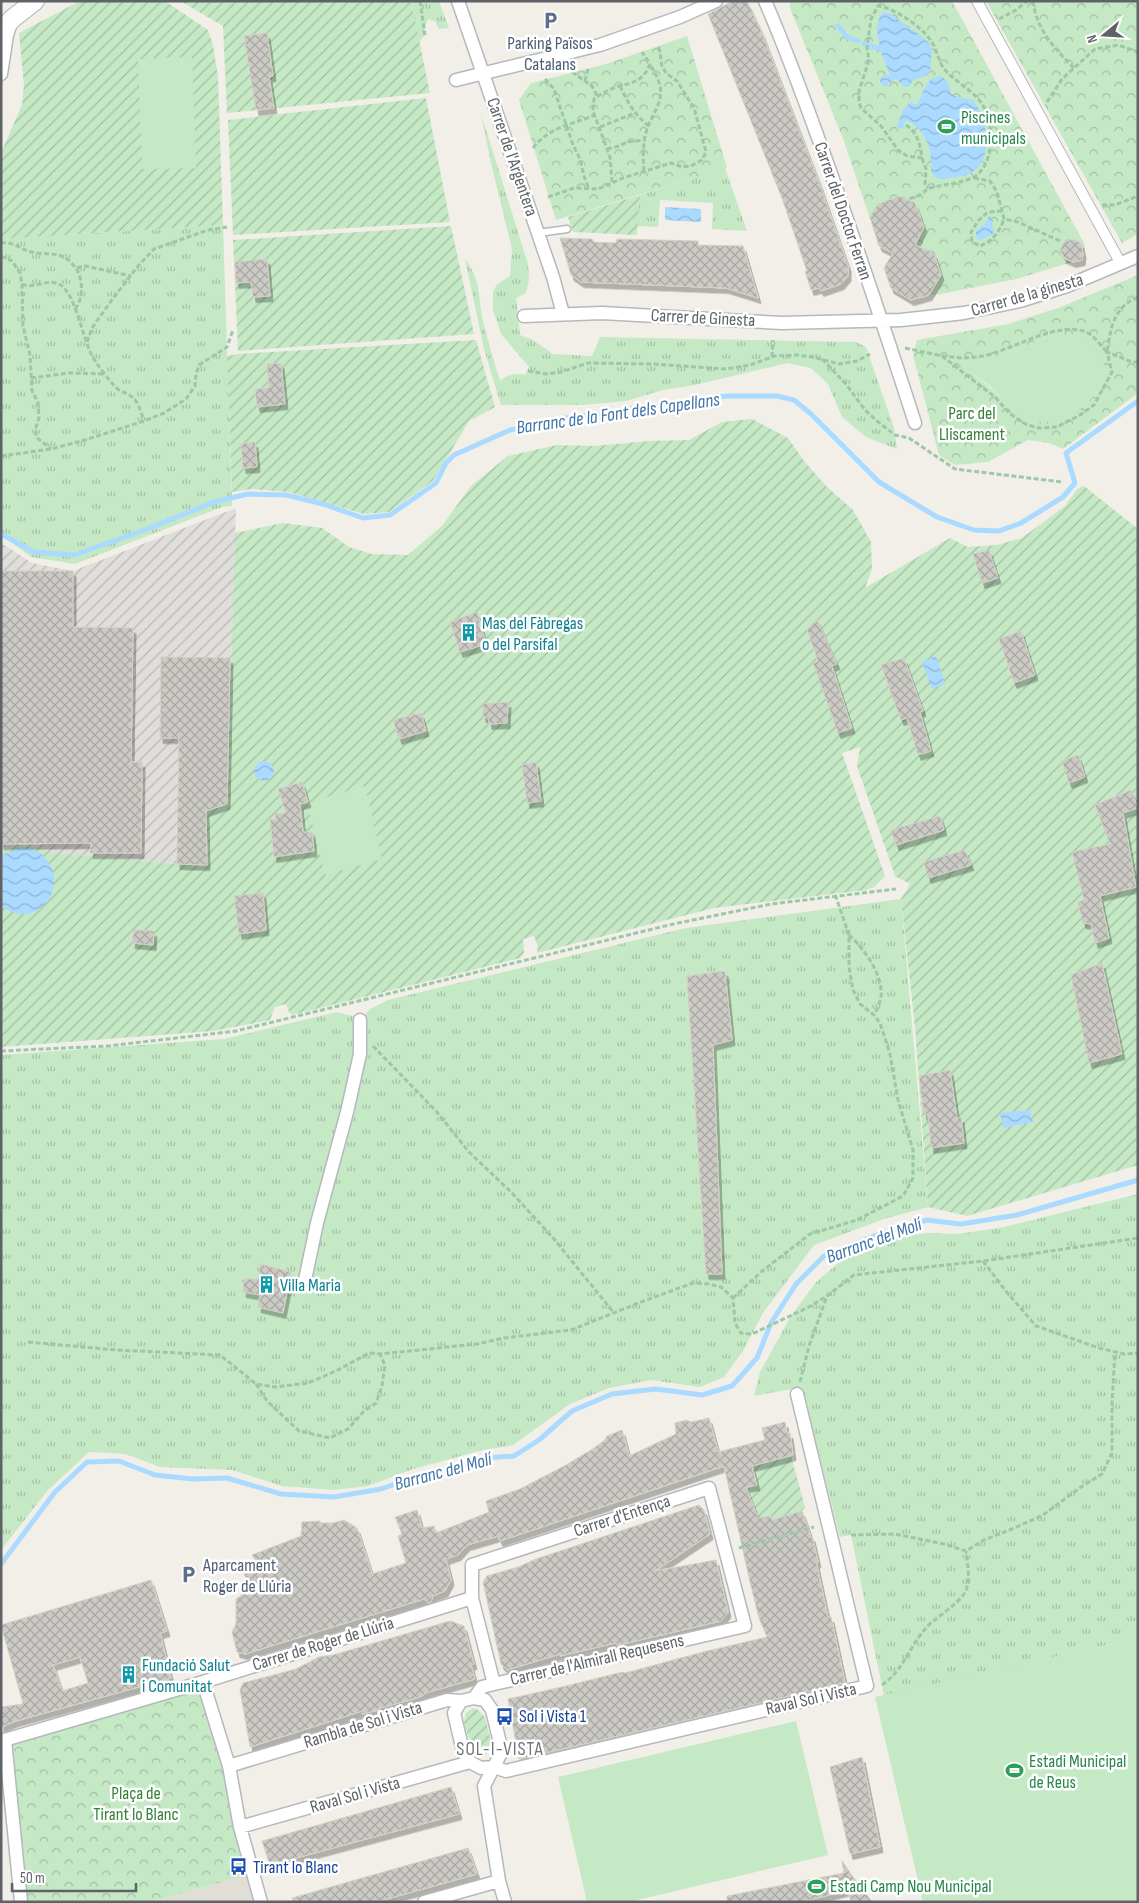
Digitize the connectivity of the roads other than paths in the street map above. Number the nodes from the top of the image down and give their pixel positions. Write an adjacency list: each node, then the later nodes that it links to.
1 (35, 1): 6 (main road)
2 (458, 1): 7 (street, Carrer de l'Argentera)
3 (716, 1): 7 (street)
4 (764, 1): 16 (street, Carrer del Doctor Ferran)
5 (977, 1): 13 (street)
6 (7, 25): 8 (street)
7 (484, 73): 9 (street); 11 (street, Carrer de l'Argentera)
8 (1, 74)
9 (456, 80)
10 (567, 229): 11 (lane)
11 (538, 234): 14 (street, Carrer de l'Argentera)
12 (1138, 256): 13 (street, Carrer de la ginesta)
13 (1121, 264): 16 (street, Carrer de la ginesta)
14 (563, 314): 15 (street, Carrer de Ginesta); 16 (street, Carrer de Ginesta)
15 (524, 316)
16 (882, 320): 17 (street, Carrer del Doctor Ferran)
17 (914, 423)
18 (360, 1026): 19 (street)
19 (305, 1280)
20 (797, 1394): 31 (street, Raval Sol i Vista)
21 (727, 1552): 22 (street, Carrer d'Entença); 25 (street, Carrer de l'Almirall Requesens)
22 (472, 1564): 23 (street, Carrer de l'Almirall Requesens)
23 (472, 1598): 24 (street, Carrer de Roger de Llúria); 25 (street, Carrer de l'Almirall Requesens)
24 (203, 1682): 28 (street, Carrer de Roger de Llúria); 30 (street)
25 (494, 1684): 26 (street, Rambla de Sol i Vista)
26 (474, 1698): 27 (street, Rambla de Sol i Vista); 31 (street)
27 (461, 1701): 29 (street); 30 (street, Rambla de Sol i Vista)
28 (3, 1741): 34 (street)
29 (470, 1762): 31 (street); 32 (street, Raval Sol i Vista)
30 (229, 1766): 32 (street)
31 (494, 1766): 33 (street)
32 (240, 1827): 35 (street)
33 (499, 1881): 36 (street); 37 (street)
34 (21, 1902)
35 (261, 1902)
36 (424, 1902)
37 (505, 1902)

